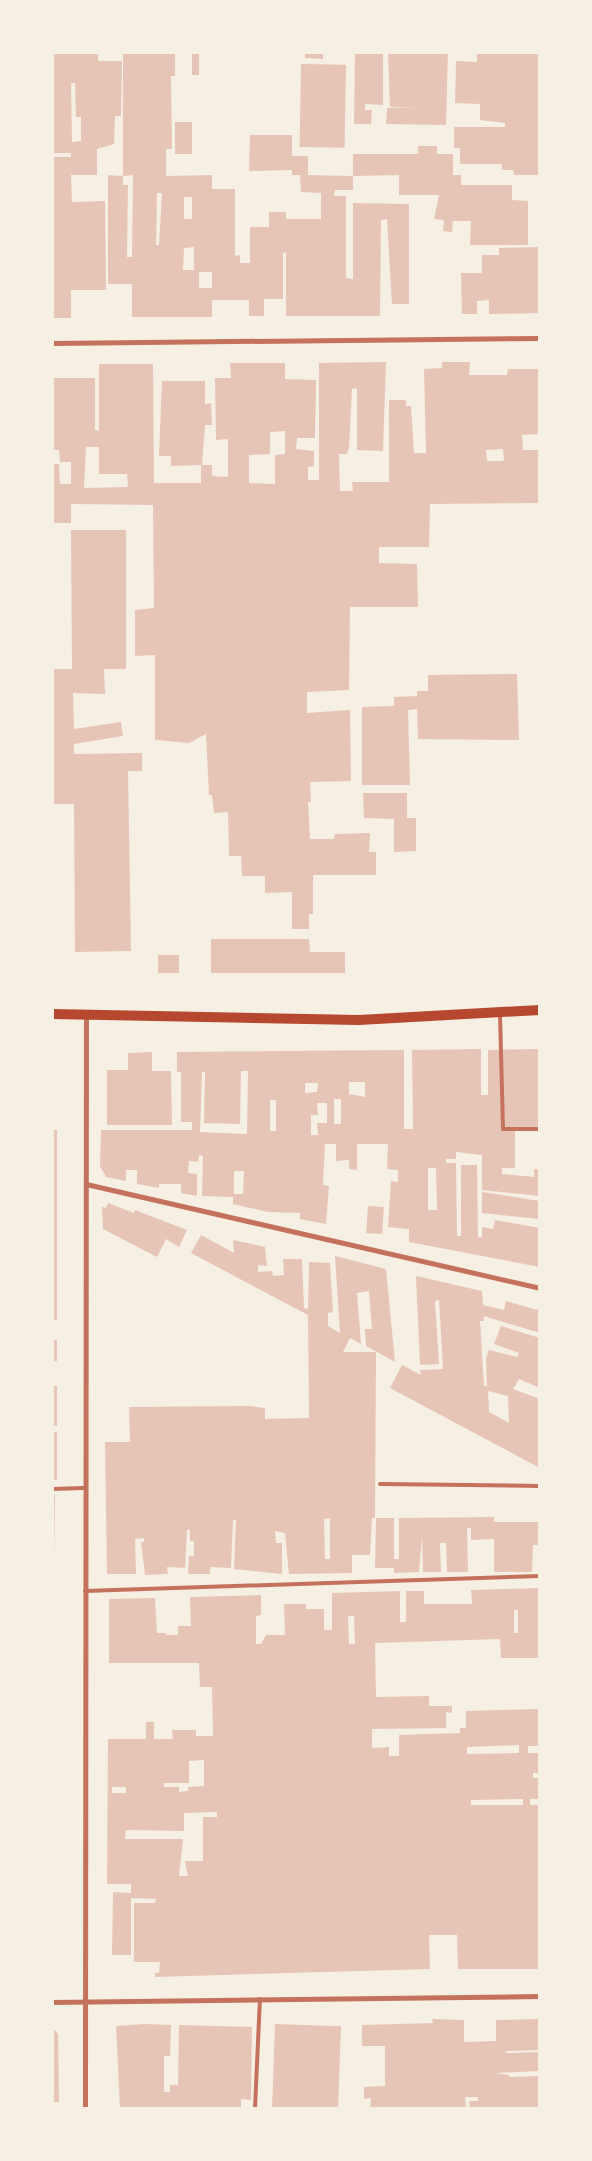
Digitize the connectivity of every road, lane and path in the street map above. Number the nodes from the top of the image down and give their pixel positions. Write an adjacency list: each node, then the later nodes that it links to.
1 (540, 338): 2 (street)
2 (52, 343)
3 (540, 1010): 4 (main road)
4 (500, 1012): 6 (main road); 7 (lane)
5 (52, 1014): 6 (main road)
6 (86, 1014): 8 (street)
7 (540, 1129)
8 (86, 1184): 9 (street); 12 (street)
9 (540, 1288)
10 (380, 1484): 11 (lane)
11 (540, 1486)
12 (84, 1488): 13 (lane); 15 (street)
13 (52, 1489)
14 (540, 1576): 15 (lane)
15 (86, 1591): 19 (street)
16 (540, 1996): 17 (street)
17 (260, 2000): 19 (street); 21 (lane)
18 (52, 2002): 19 (street)
19 (85, 2002): 20 (street)
20 (85, 2108)
21 (255, 2108)

